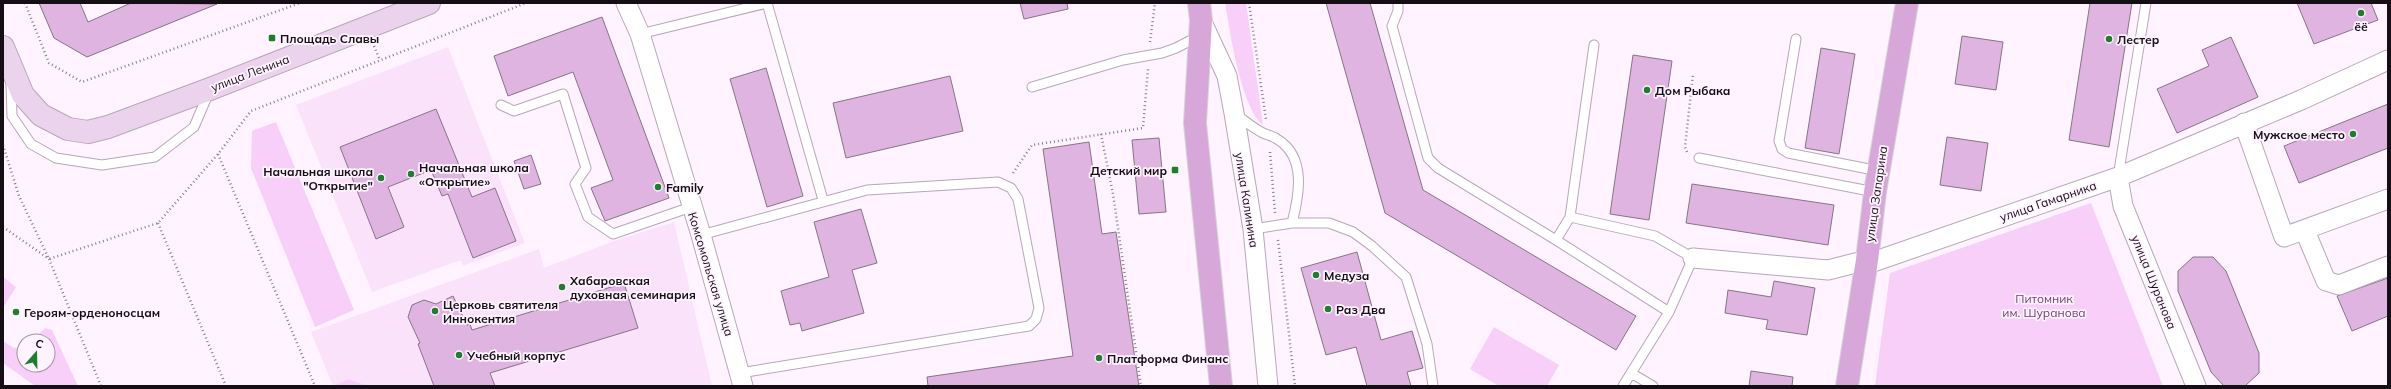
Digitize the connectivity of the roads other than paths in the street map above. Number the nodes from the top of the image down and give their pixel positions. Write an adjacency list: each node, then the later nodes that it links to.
1 (429, 3): 14 (main road, улица Ленина)
2 (626, 3): 8 (street, Комсомольская улица)
3 (767, 3): 8 (lane); 23 (lane)
4 (1398, 3): 30 (lane)
5 (1907, 3): 19 (main road, улица Запарина)
6 (2146, 3): 20 (lane)
7 (1200, 19): 13 (lane); 16 (street, улица Калинина); 37 (main road)
8 (640, 34): 24 (street, Комсомольская улица)
9 (1796, 38): 19 (lane)
10 (1594, 45): 25 (lane)
11 (7, 56): 14 (main road, улица Ленина); 14 (lane)
12 (2388, 60): 17 (street, улица Гамарника)
13 (1032, 87)
14 (210, 89)
15 (501, 105): 24 (lane)
16 (1234, 113): 26 (lane); 27 (street, улица Калинина)
17 (2244, 123): 20 (street, улица Гамарника); 28 (street)
18 (1699, 158): 21 (lane)
19 (1879, 171): 21 (main road, улица Запарина)
20 (2118, 177): 32 (street, улица Гамарника); 43 (street, улица Шуранова)
21 (1875, 192): 32 (main road, улица Запарина)
22 (2388, 199): 28 (street)
23 (823, 200): 29 (lane); 36 (lane)
24 (691, 207): 29 (street, Комсомольская улица)
25 (1570, 217): 30 (lane); 31 (lane)
26 (1292, 224): 27 (lane); 39 (lane)
27 (1253, 229): 38 (street, улица Калинина)
28 (2305, 231): 33 (street)
29 (701, 234): 36 (street, Комсомольская улица)
30 (1556, 240): 34 (lane)
31 (1693, 258): 32 (street, улица Гамарника); 34 (lane)
32 (1867, 260): 42 (main road, улица Запарина)
33 (2388, 266)
34 (1669, 312): 35 (lane)
35 (1631, 373): 40 (lane); 41 (lane)
36 (742, 380)
37 (1221, 386)
38 (1268, 386)
39 (1433, 386)
40 (1623, 386)
41 (1653, 386)
42 (1848, 386)
43 (2196, 386)

